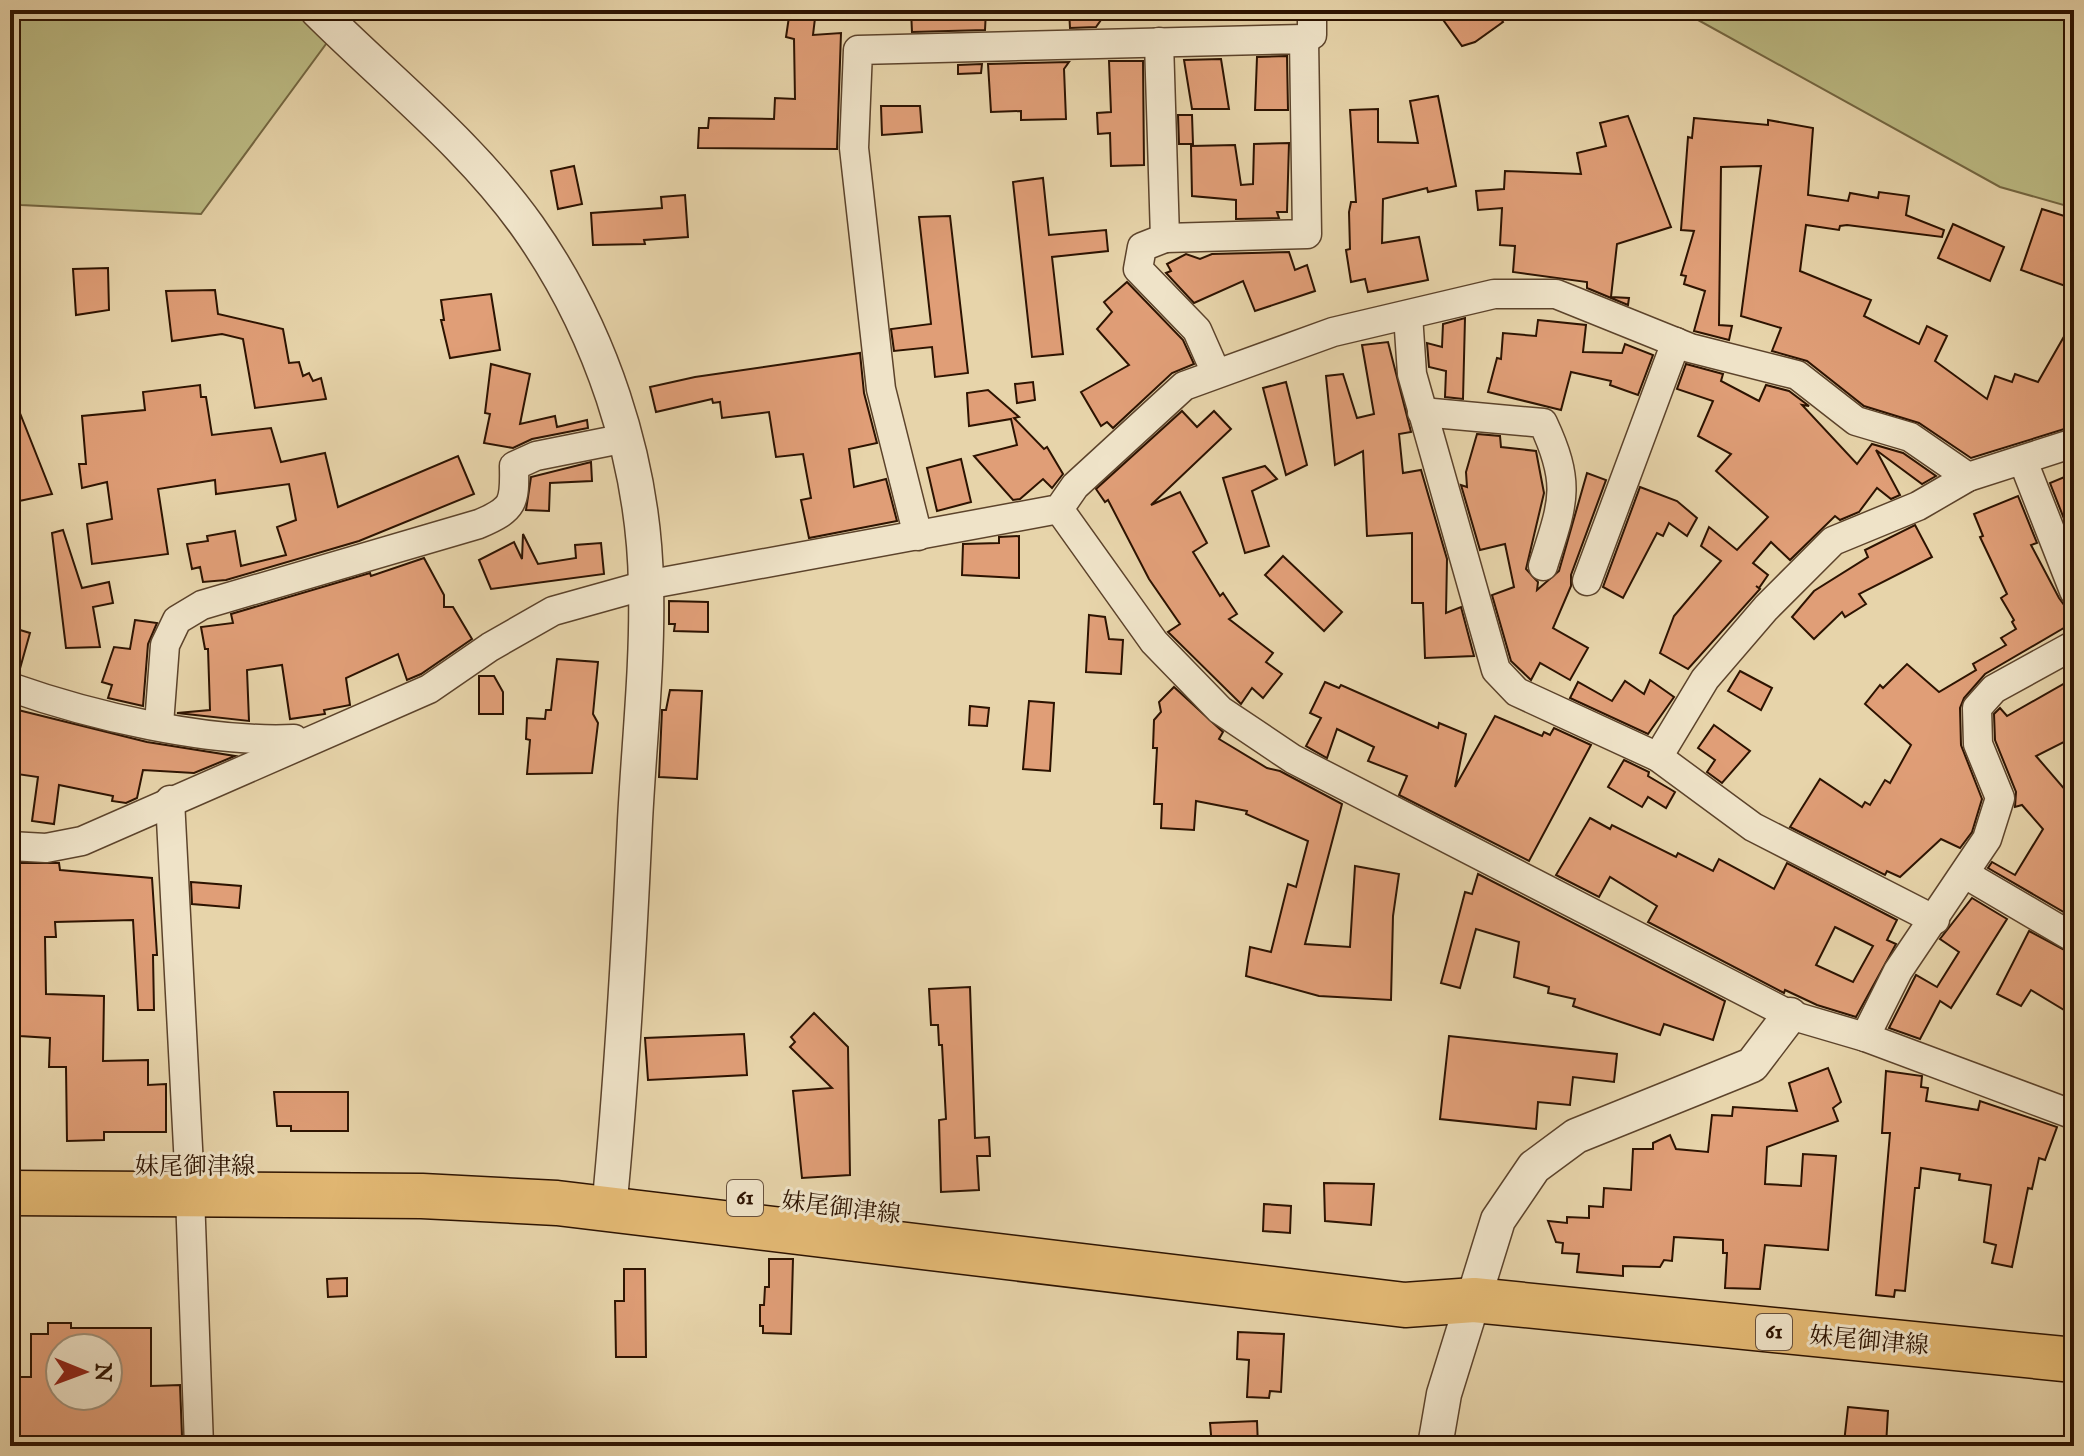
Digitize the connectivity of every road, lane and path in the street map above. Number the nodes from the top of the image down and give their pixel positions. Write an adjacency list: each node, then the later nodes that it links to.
1 (317, 10): 10 (street)
2 (1312, 10): 3 (street)
3 (1304, 39): 4 (street); 5 (street)
4 (1159, 42): 5 (street); 15 (street)
5 (1165, 238): 8 (street)
6 (1408, 315): 7 (street); 8 (street); 9 (street)
7 (1676, 342): 13 (street); 17 (street)
8 (1216, 373): 14 (street)
9 (1422, 412): 16 (street); 24 (street)
10 (626, 438): 18 (street); 22 (street)
11 (2074, 443): 12 (street)
12 (2023, 461): 13 (street); 19 (street)
13 (1968, 477): 24 (street)
14 (1059, 509): 15 (street); 30 (street)
15 (918, 536): 18 (street)
16 (1543, 566)
17 (1587, 581)
18 (646, 585): 23 (street); 36 (street)
19 (2074, 591)
20 (2074, 645): 27 (street)
21 (10, 687): 22 (street)
22 (159, 724): 23 (street)
23 (310, 739): 25 (street)
24 (1658, 757): 28 (street)
25 (170, 800): 26 (street); 34 (street)
26 (10, 846)
27 (1965, 874): 28 (street); 29 (street)
28 (1935, 920): 31 (street)
29 (2074, 938)
30 (1790, 1015): 31 (street); 37 (street)
31 (1865, 1037): 32 (street)
32 (2074, 1115)
33 (10, 1168): 34 (main road, 妹尾御津線 / 61)
34 (189, 1180): 35 (main road, 妹尾御津線 / 61); 36 (main road, 妹尾御津線 / 61); 39 (street)
35 (10, 1193)
36 (610, 1195): 37 (main road, 妹尾御津線 / 61)
37 (1474, 1300): 38 (main road, 妹尾御津線 / 61); 40 (street)
38 (2074, 1360)
39 (199, 1446)
40 (1435, 1446)

